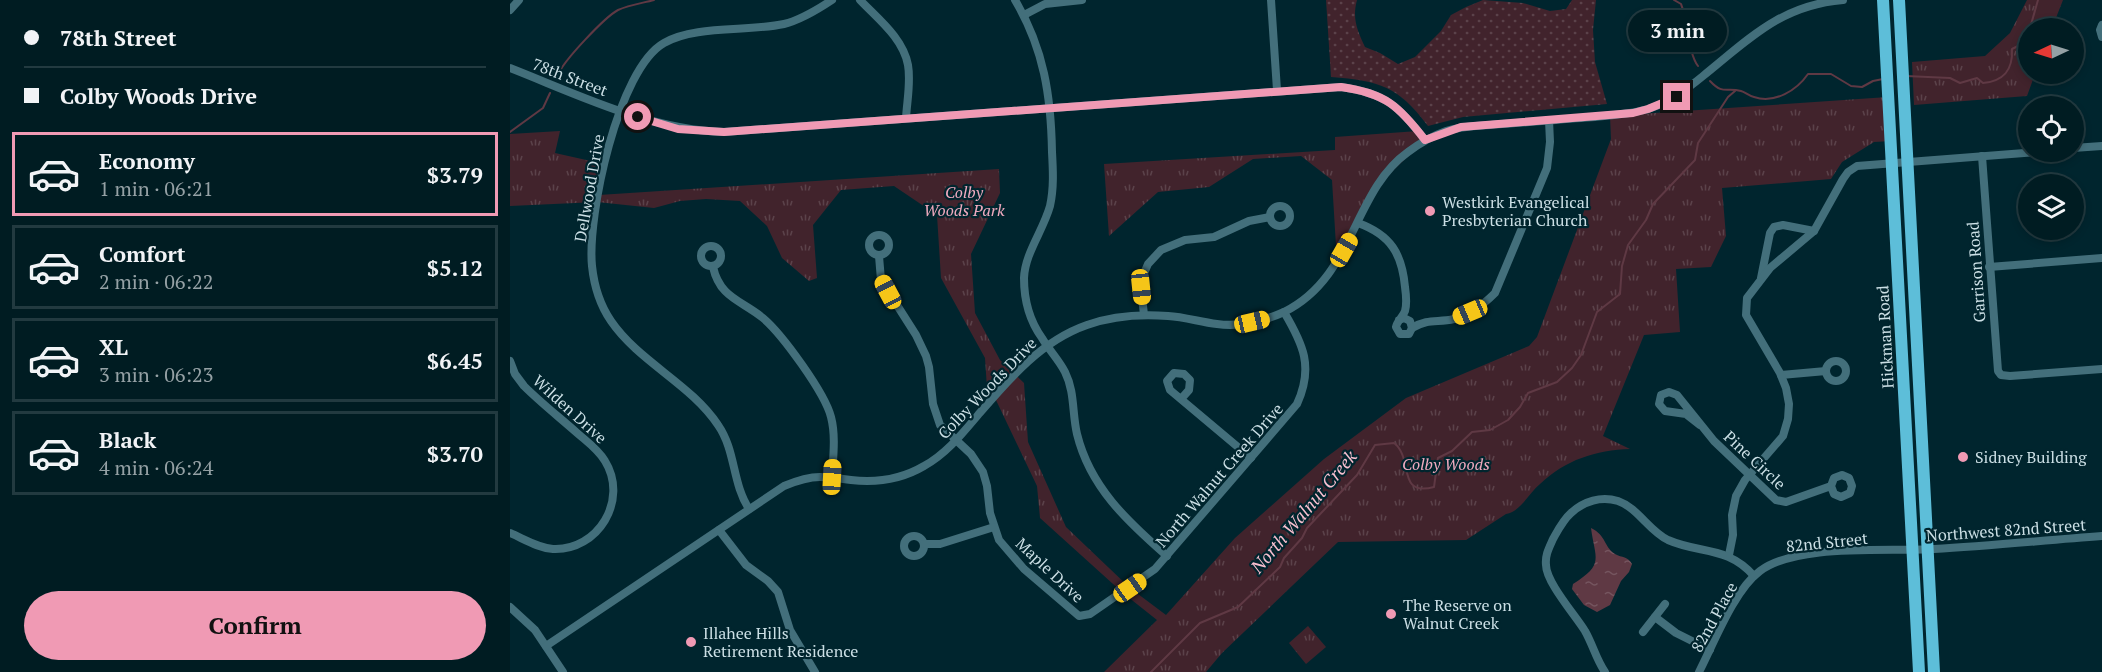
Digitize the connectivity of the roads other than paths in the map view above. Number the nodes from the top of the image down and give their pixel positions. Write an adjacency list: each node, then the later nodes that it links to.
1 (519, 0): 10 (street)
2 (832, 0): 17 (street, Dellwood Drive)
3 (860, 0): 18 (street)
4 (1015, 0): 11 (street)
5 (1082, 0): 11 (street)
6 (1271, 0): 15 (street)
7 (1843, 0): 19 (street, Colby Woods Drive)
8 (1883, 0): 26 (main road, Hickman Road)
9 (1899, 0): 25 (main road, Hickman Road)
10 (510, 10)
11 (1024, 15): 16 (street)
12 (2102, 25): 13 (street)
13 (2102, 37)
14 (510, 68): 17 (street, 78th Street)
15 (1277, 90): 16 (street, 78th Street); 20 (street, 78th Street)
16 (1050, 107): 18 (street, 78th Street); 39 (street)
17 (620, 110): 18 (street, 78th Street); 52 (street, Dellwood Drive)
18 (906, 118)
19 (1549, 120): 20 (street, Colby Woods Drive); 38 (street)
20 (1425, 140): 28 (street, Colby Woods Drive)
21 (2102, 146): 22 (street)
22 (2084, 147)
23 (2018, 153): 24 (street)
24 (1982, 156): 25 (street); 33 (street, Garrison Road)
25 (1907, 162): 26 (street); 59 (main road, Hickman Road)
26 (1892, 163): 29 (street); 58 (main road, Hickman Road)
27 (1270, 217): 36 (street)
28 (1358, 223): 35 (street, Colby Woods Drive); 37 (street)
29 (1814, 231): 34 (street); 34 (street)
30 (879, 256): 47 (street, Maple Drive)
31 (2102, 258): 33 (street)
32 (713, 267): 50 (street)
33 (1989, 267): 41 (street, Garrison Road)
34 (1760, 280): 44 (street)
35 (1284, 312): 36 (street, Colby Woods Drive); 48 (street, North Walnut Creek Drive)
36 (1144, 315): 39 (street, Colby Woods Drive)
37 (1399, 320): 38 (street); 38 (street)
38 (1412, 328)
39 (1047, 345): 47 (street, Colby Woods Drive); 61 (street)
40 (510, 361): 43 (street, Wilden Drive)
41 (2102, 369)
42 (1826, 371): 44 (street)
43 (513, 375): 55 (street, Wilden Drive)
44 (1781, 375): 49 (street)
45 (1181, 399): 48 (street)
46 (1700, 424): 46 (street, Pine Circle); 49 (street, Pine Circle)
47 (956, 440): 50 (street, Colby Woods Drive); 53 (street, Maple Drive)
48 (1251, 458): 61 (street, North Walnut Creek Drive)
49 (1750, 474): 51 (street, Pine Circle); 60 (street)
50 (832, 477): 52 (street, Colby Woods Drive)
51 (1831, 486)
52 (749, 509): 54 (street, Colby Woods Drive)
53 (994, 527): 57 (street); 65 (street, Maple Drive)
54 (719, 530): 68 (street, Colby Woods Drive); 71 (street)
55 (510, 533)
56 (2102, 536): 59 (street, Northwest 82nd Street)
57 (924, 544)
58 (1913, 550): 59 (street, Northwest 82nd Street); 62 (street, 82nd Street); 74 (main road, Hickman Road)
59 (1927, 550): 75 (main road, Hickman Road)
60 (1729, 555): 62 (street); 72 (street)
61 (1167, 556): 65 (street, North Walnut Creek Drive)
62 (1754, 576): 69 (street, 82nd Place)
63 (1665, 604): 66 (street)
64 (510, 607): 68 (street)
65 (1079, 616)
66 (1655, 617): 67 (street); 69 (street)
67 (1643, 632)
68 (546, 646): 70 (street)
69 (1710, 650): 73 (street, 82nd Place)
70 (563, 672)
71 (815, 672)
72 (1605, 672)
73 (1699, 672)
74 (1919, 672)
75 (1934, 672)

